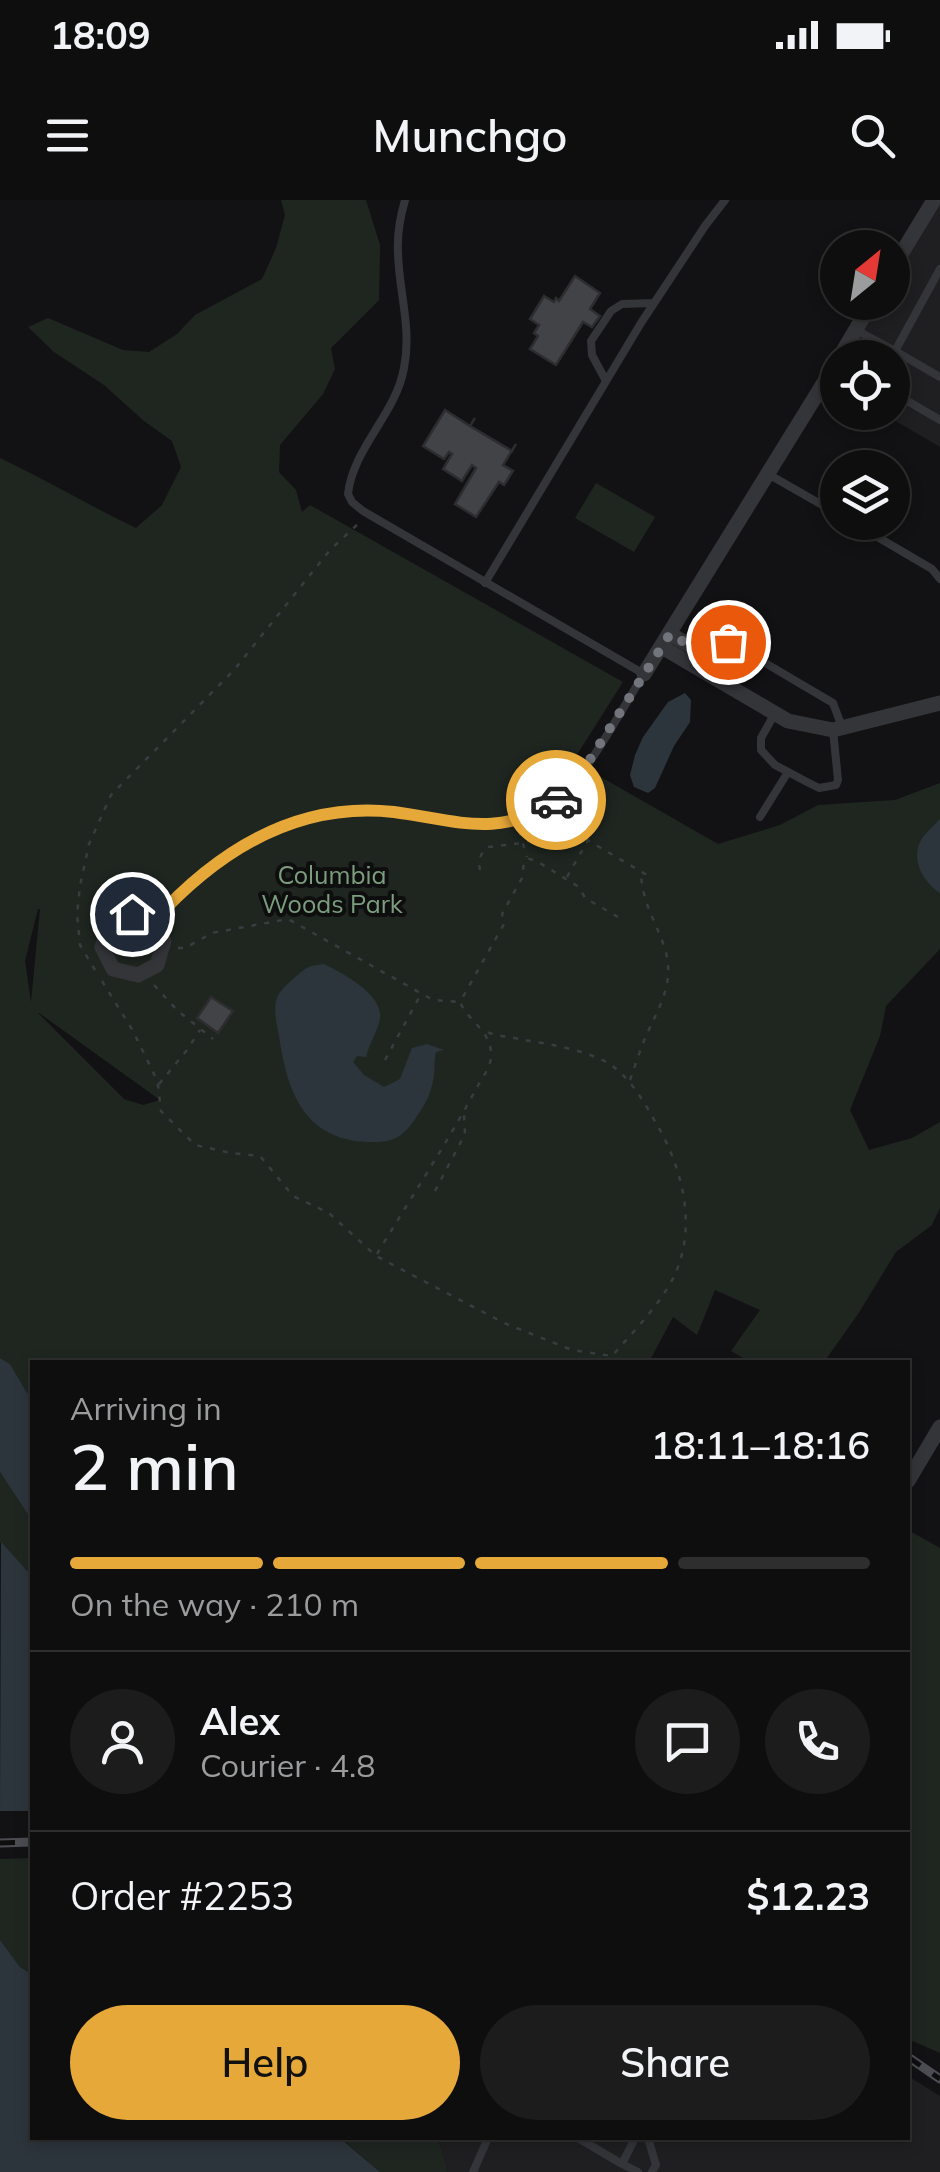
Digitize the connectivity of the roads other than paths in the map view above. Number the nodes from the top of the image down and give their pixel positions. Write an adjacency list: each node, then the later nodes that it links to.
1 (405, 200): 22 (lane)
2 (725, 200): 6 (lane)
3 (934, 200): 4 (street)
4 (910, 239)
5 (940, 269): 11 (lane)
6 (654, 303): 14 (lane); 14 (lane)
7 (862, 320): 8 (street)
8 (856, 330): 9 (street); 10 (lane)
9 (850, 340)
10 (875, 340)
11 (901, 340)
12 (910, 360): 13 (lane)
13 (940, 377)
14 (606, 380): 22 (lane)
15 (820, 389): 18 (street)
16 (910, 402): 17 (lane)
17 (940, 420)
18 (768, 474): 19 (lane); 23 (street)
19 (820, 504)
20 (883, 540): 21 (lane)
21 (940, 580)
22 (485, 582): 25 (lane)
23 (666, 640): 24 (street); 25 (street); 26 (street)
24 (708, 656): 26 (street); 29 (lane)
25 (644, 674): 32 (lane)
26 (712, 676): 28 (street)
27 (940, 703): 29 (street)
28 (775, 713): 29 (street); 30 (lane)
29 (837, 728): 30 (lane)
30 (788, 772): 31 (lane)
31 (760, 818)
32 (153, 922): 32 (street)
33 (940, 1426): 34 (street)
34 (910, 1478)
35 (487, 2140): 40 (lane)
36 (581, 2140): 39 (lane)
37 (634, 2140): 39 (lane)
38 (649, 2140): 42 (lane)
39 (622, 2164): 41 (lane)
40 (473, 2172)
41 (638, 2172)
42 (652, 2172)

